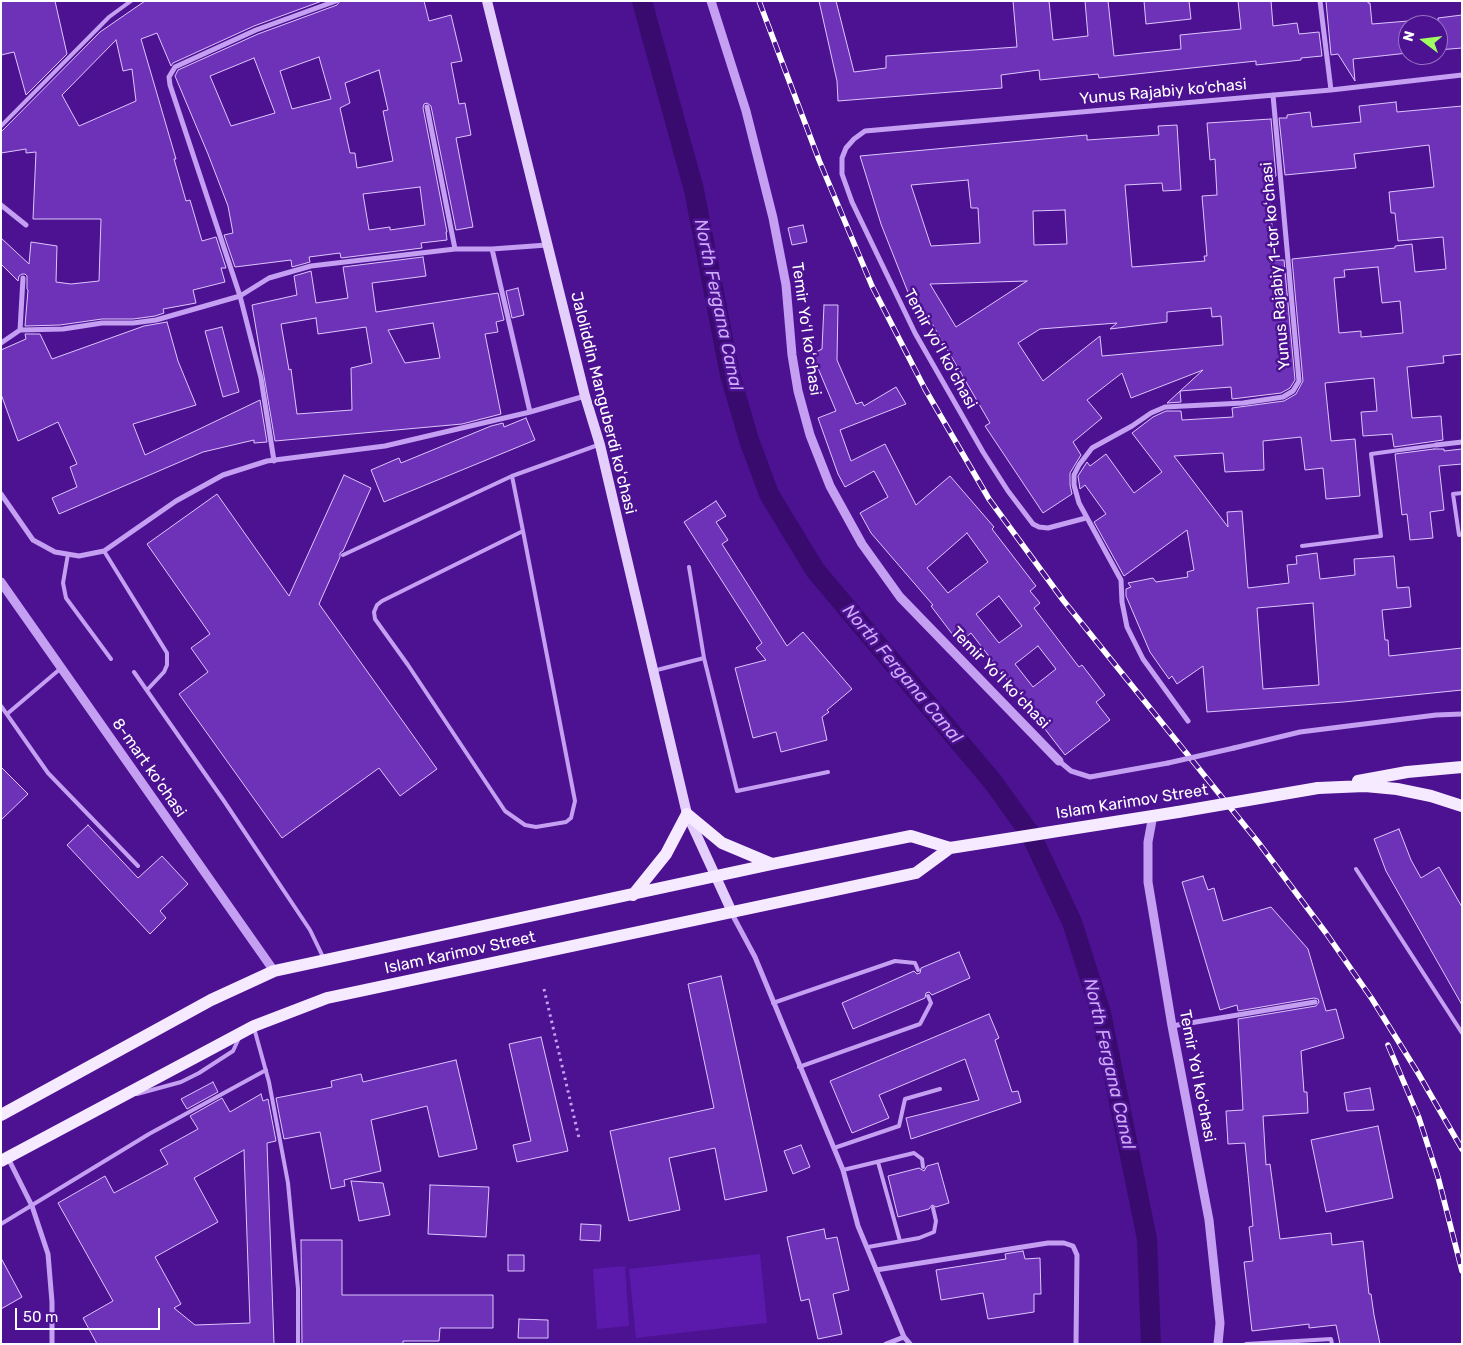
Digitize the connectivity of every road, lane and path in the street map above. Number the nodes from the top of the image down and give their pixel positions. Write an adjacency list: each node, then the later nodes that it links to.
1 (131, 1): 10 (lane)
2 (336, 1): 18 (street)
3 (487, 1): 14 (main road, Jaloliddin Manguberdi koʻchasi)
4 (711, 1): 49 (street, Temir Yoʻl koʻchasi)
5 (1320, 1): 7 (street)
6 (1462, 75): 7 (street, Yunus Rajabiy ko‘chasi)
7 (1331, 90): 8 (street, Yunus Rajabiy ko‘chasi)
8 (1273, 94): 11 (street, Yunus Rajabiy ko‘chasi); 30 (street, Yunus Rajabiy 1-tor koʻchasi)
9 (427, 107): 15 (street)
10 (1, 126)
11 (866, 131): 30 (street, Temir yoʻl koʻchasi)
12 (1, 205): 13 (street)
13 (26, 226)
14 (548, 245): 16 (street); 21 (main road, Jaloliddin Manguberdi koʻchasi)
15 (455, 249): 16 (street); 18 (street)
16 (492, 249): 22 (street)
17 (24, 278): 19 (street)
18 (240, 296): 19 (street); 26 (street)
19 (20, 330): 20 (street)
20 (1, 343)
21 (585, 396): 22 (street); 24 (main road, Jaloliddin Manguberdi koʻchasi)
22 (530, 412): 26 (street)
23 (1462, 442): 25 (street)
24 (600, 445): 27 (lane); 42 (main road, Jaloliddin Manguberdi koʻchasi)
25 (1436, 445): 33 (lane)
26 (274, 461): 34 (street)
27 (512, 476): 31 (lane); 36 (lane)
28 (1462, 493): 32 (lane)
29 (1, 494): 35 (street)
30 (1086, 518): 48 (street, Yunus Rajabiy 1-tor koʻchasi)
31 (523, 531): 31 (lane)
32 (1462, 534)
33 (1302, 546)
34 (104, 551): 35 (street); 44 (lane)
35 (68, 554): 40 (lane)
36 (343, 555)
37 (689, 567): 39 (lane)
38 (1, 582): 41 (street, 8-mart ko'chasi)
39 (704, 658): 42 (lane); 51 (lane)
40 (111, 659)
41 (61, 668): 46 (lane); 65 (street, 8-mart ko'chasi)
42 (653, 671): 54 (main road, Jaloliddin Manguberdi koʻchasi)
43 (134, 672): 44 (lane)
44 (147, 690): 63 (lane)
45 (1, 706): 46 (lane)
46 (7, 714): 58 (lane)
47 (1462, 714): 49 (street, bridge)
48 (1188, 721)
49 (1059, 761)
50 (1462, 767): 52 (main road)
51 (828, 772)
52 (1318, 788): 53 (main road); 55 (main road, Islam Karimov Street, bridge)
53 (1462, 806)
54 (687, 814): 57 (main road); 60 (main road, Jaloliddin Manguberdi koʻchasi); 61 (main road)
55 (1153, 815): 56 (main road, Islam Karimov Street); 70 (street, Temir Yoʻl koʻchasi)
56 (950, 848): 57 (main road, Islam Karimov Street); 62 (main road, Islam Karimov Street)
57 (772, 864): 60 (main road, Islam Karimov Street)
58 (138, 866)
59 (1356, 869): 72 (lane)
60 (716, 877): 61 (main road, Islam Karimov Street); 62 (main road, Jaloliddin Manguberdi koʻchasi)
61 (632, 895): 63 (main road, Islam Karimov Street)
62 (732, 912): 69 (street); 71 (main road, Islam Karimov Street)
63 (325, 960): 65 (main road, Islam Karimov Street)
64 (918, 970): 69 (lane)
65 (274, 971): 76 (main road, Islam Karimov Street)
66 (544, 989): 77 (path)
67 (928, 996): 73 (lane)
68 (1314, 1002): 70 (street)
69 (773, 1003): 73 (street)
70 (1172, 1026): 95 (street, Temir Yoʻl koʻchasi)
71 (248, 1029): 74 (lane); 79 (main road, Islam Karimov Street)
72 (1462, 1032)
73 (799, 1067): 78 (street)
74 (266, 1070): 83 (lane); 91 (lane)
75 (940, 1089): 78 (lane)
76 (1, 1115)
77 (579, 1138)
78 (834, 1148): 82 (street)
79 (5, 1159): 83 (street)
80 (878, 1162): 81 (lane); 82 (lane); 86 (lane)
81 (923, 1167)
82 (844, 1170): 87 (street)
83 (32, 1206): 85 (lane); 90 (street)
84 (933, 1208): 86 (lane)
85 (1, 1224)
86 (900, 1241): 87 (lane)
87 (868, 1247): 88 (street)
88 (876, 1270): 89 (street); 94 (street)
89 (904, 1337): 92 (street); 93 (street)
90 (52, 1344)
91 (298, 1344)
92 (886, 1344)
93 (910, 1344)
94 (1076, 1344)
95 (1218, 1344)
96 (1246, 1344): 97 (lane)
97 (1332, 1344)

